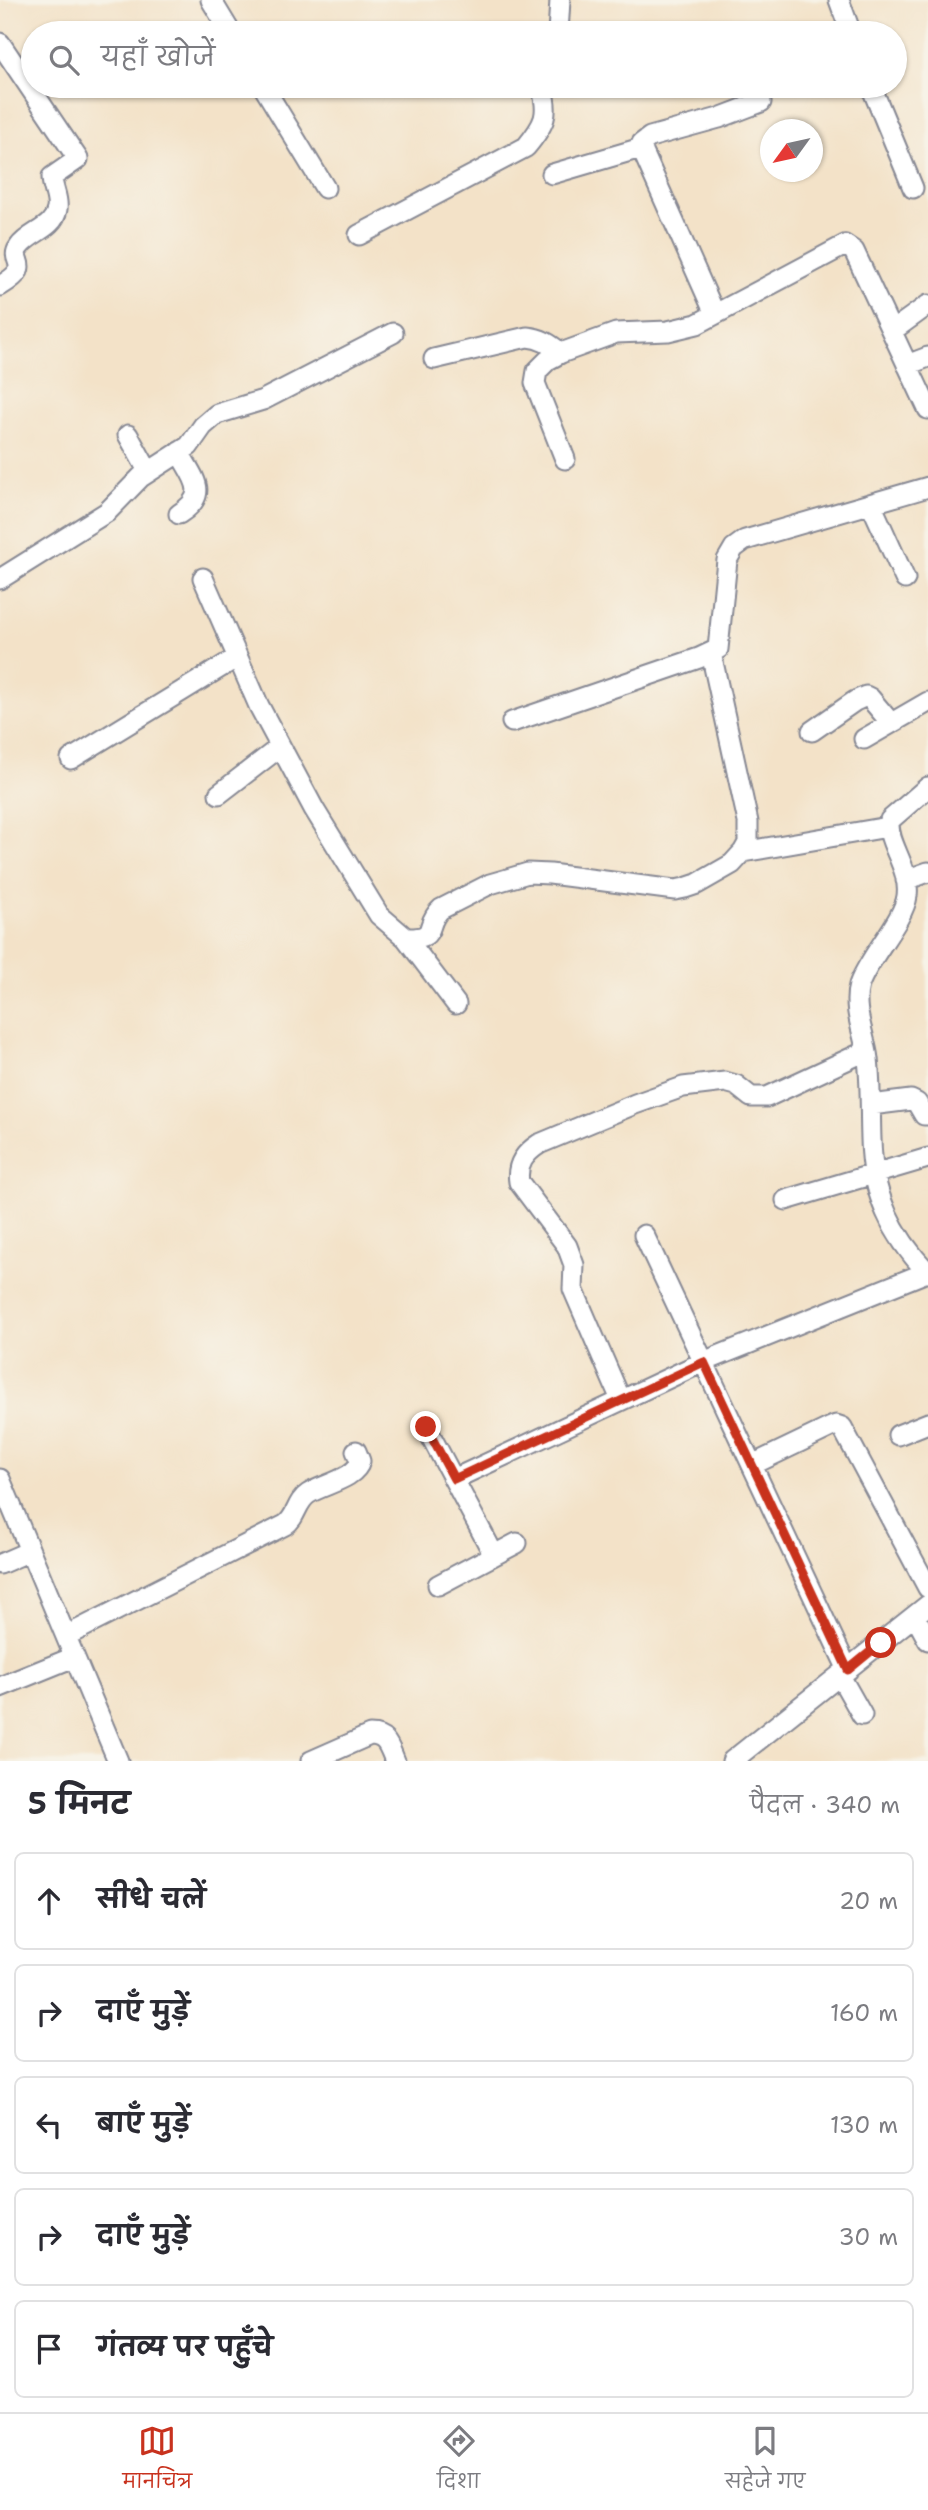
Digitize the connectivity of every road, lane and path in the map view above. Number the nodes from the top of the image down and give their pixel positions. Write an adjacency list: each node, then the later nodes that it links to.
1 (211, 0): 4 (street)
2 (560, 0): 5 (street)
3 (839, 0): 6 (street)
4 (224, 21)
5 (559, 21)
6 (847, 21)
7 (0, 43): 8 (street)
8 (21, 74)
9 (37, 98): 19 (street)
10 (270, 98): 16 (street)
11 (544, 98): 18 (street)
12 (876, 98): 17 (street)
13 (761, 102): 14 (street)
14 (641, 148): 15 (street); 21 (street)
15 (552, 174)
16 (325, 188)
17 (913, 188)
18 (359, 235)
19 (0, 286)
20 (928, 305): 22 (street)
21 (715, 314): 22 (street); 24 (street)
22 (892, 331): 27 (street)
23 (393, 332): 30 (street)
24 (561, 353): 26 (street); 31 (street)
25 (928, 357): 27 (street)
26 (433, 359)
27 (907, 365): 28 (street)
28 (928, 409)
29 (128, 435): 32 (street)
30 (179, 452): 32 (street); 35 (street)
31 (565, 459)
32 (148, 471): 37 (street)
33 (928, 487): 34 (street)
34 (871, 503): 38 (street); 39 (street)
35 (179, 514)
36 (203, 578): 40 (street)
37 (0, 579)
38 (905, 579)
39 (712, 653): 42 (street); 51 (street)
40 (236, 658): 46 (street); 47 (street)
41 (928, 702): 43 (street)
42 (512, 722)
43 (891, 723): 44 (street); 45 (street)
44 (812, 731)
45 (864, 738)
46 (280, 747): 49 (street); 54 (street)
47 (71, 760)
48 (928, 787): 50 (street)
49 (219, 794)
50 (888, 827): 51 (street); 53 (street)
51 (743, 852): 54 (street)
52 (928, 872): 53 (street)
53 (906, 880): 56 (street)
54 (406, 938): 55 (street)
55 (456, 1004)
56 (866, 1051): 57 (street); 65 (street)
57 (871, 1105): 58 (street); 60 (street)
58 (928, 1115)
59 (928, 1158): 60 (street)
60 (875, 1174): 61 (street); 63 (street)
61 (786, 1200)
62 (644, 1235): 64 (street)
63 (927, 1272): 64 (street)
64 (704, 1362): 65 (street); 70 (street)
65 (621, 1400): 72 (street)
66 (928, 1423): 68 (street)
67 (426, 1427): 72 (street)
68 (898, 1436)
69 (356, 1451): 80 (street)
70 (752, 1465): 78 (street); 83 (street)
71 (0, 1479): 74 (street)
72 (454, 1479): 75 (street)
73 (517, 1543): 75 (street)
74 (30, 1551): 76 (street); 80 (street)
75 (494, 1555): 77 (street)
76 (0, 1564)
77 (438, 1584)
78 (928, 1588)
79 (922, 1611): 81 (street); 83 (street)
80 (66, 1636): 82 (street)
81 (928, 1640)
82 (74, 1657): 84 (street); 86 (street)
83 (844, 1673): 85 (street); 89 (street)
84 (0, 1688)
85 (862, 1715)
86 (118, 1761)
87 (311, 1761): 88 (street)
88 (395, 1761)
89 (732, 1761)

